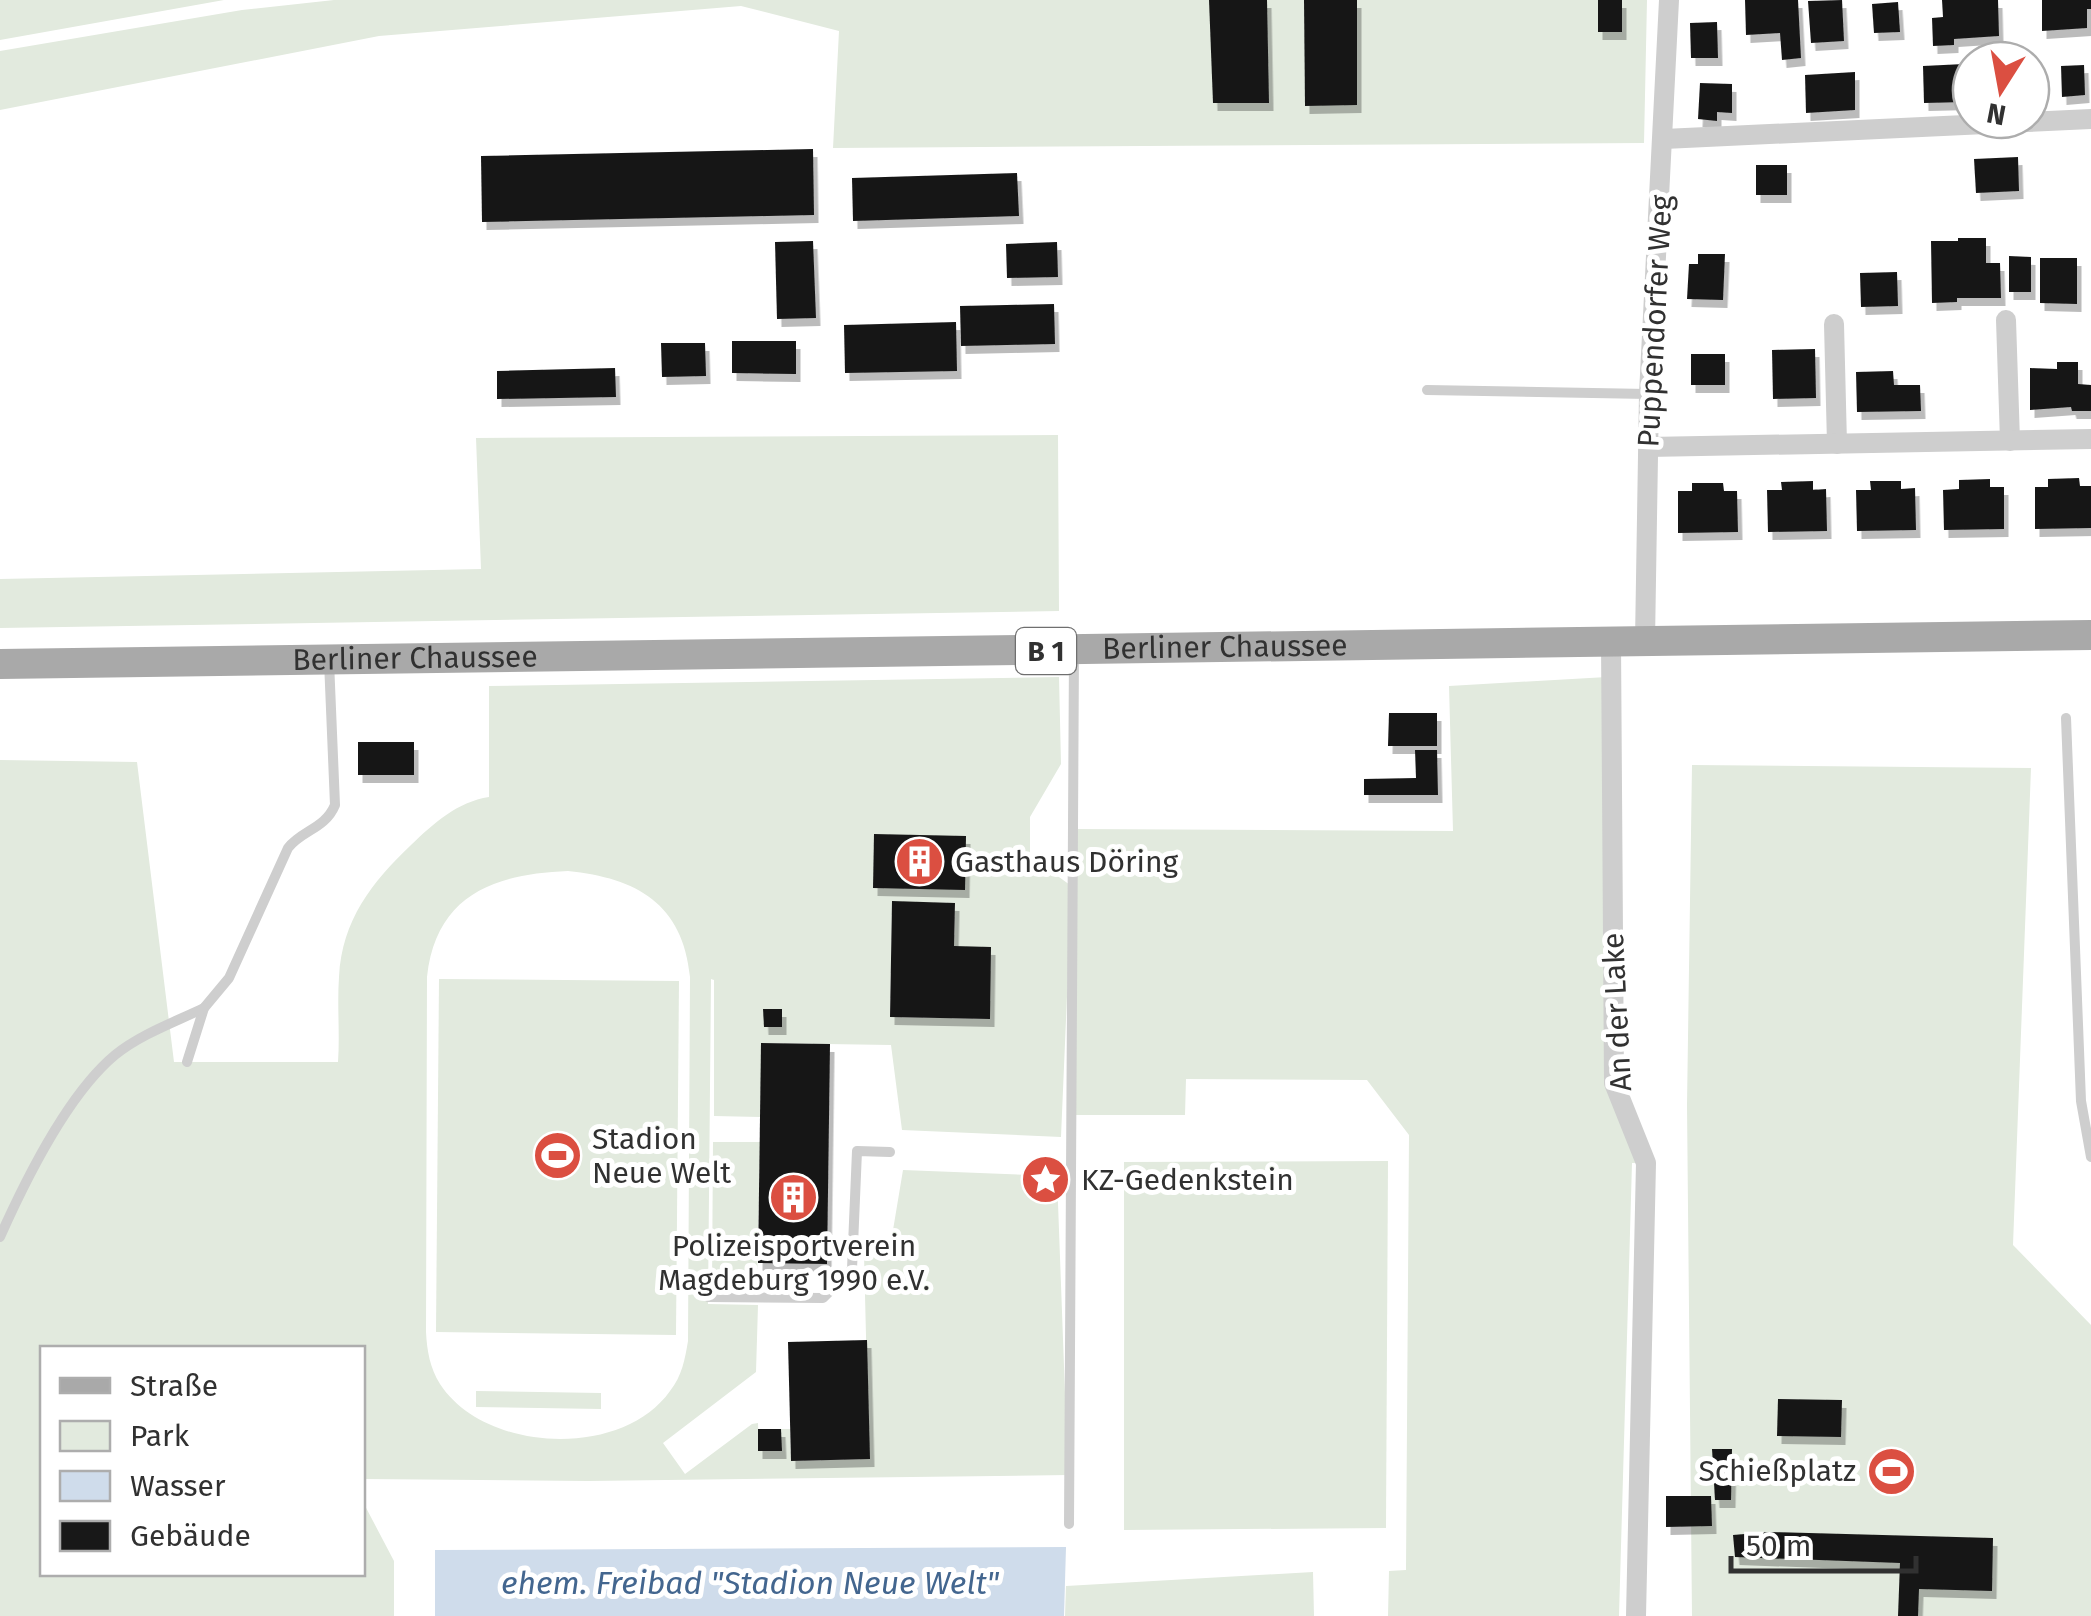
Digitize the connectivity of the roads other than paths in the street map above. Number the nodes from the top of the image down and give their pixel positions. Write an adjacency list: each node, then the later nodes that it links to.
1 (1669, 0): 3 (street, Puppendorfer Weg)
2 (2091, 119): 3 (street)
3 (1664, 139): 7 (street, Puppendorfer Weg)
4 (2006, 320): 8 (street)
5 (1834, 324): 10 (street)
6 (1427, 390): 7 (lane)
7 (1649, 394): 11 (street, Puppendorfer Weg)
8 (2010, 440): 9 (street); 10 (street)
9 (2091, 440)
10 (1838, 444): 11 (street)
11 (1648, 446): 13 (street, Puppendorfer Weg)
12 (2091, 635): 13 (main road, Berliner Chaussee / B 1)
13 (1646, 641): 14 (main road, Berliner Chaussee / B 1)
14 (1612, 642): 15 (main road, Berliner Chaussee / B 1); 26 (street, An der Lake)
15 (1074, 650): 16 (main road, Berliner Chaussee / B 1); 25 (lane)
16 (329, 660): 17 (main road, Berliner Chaussee / B 1); 19 (lane)
17 (0, 664)
18 (2066, 718): 22 (lane)
19 (204, 1008): 20 (lane); 23 (lane)
20 (187, 1062)
21 (890, 1152): 24 (lane)
22 (2091, 1157)
23 (0, 1237)
24 (708, 1297)
25 (1069, 1524)
26 (1636, 1616)

